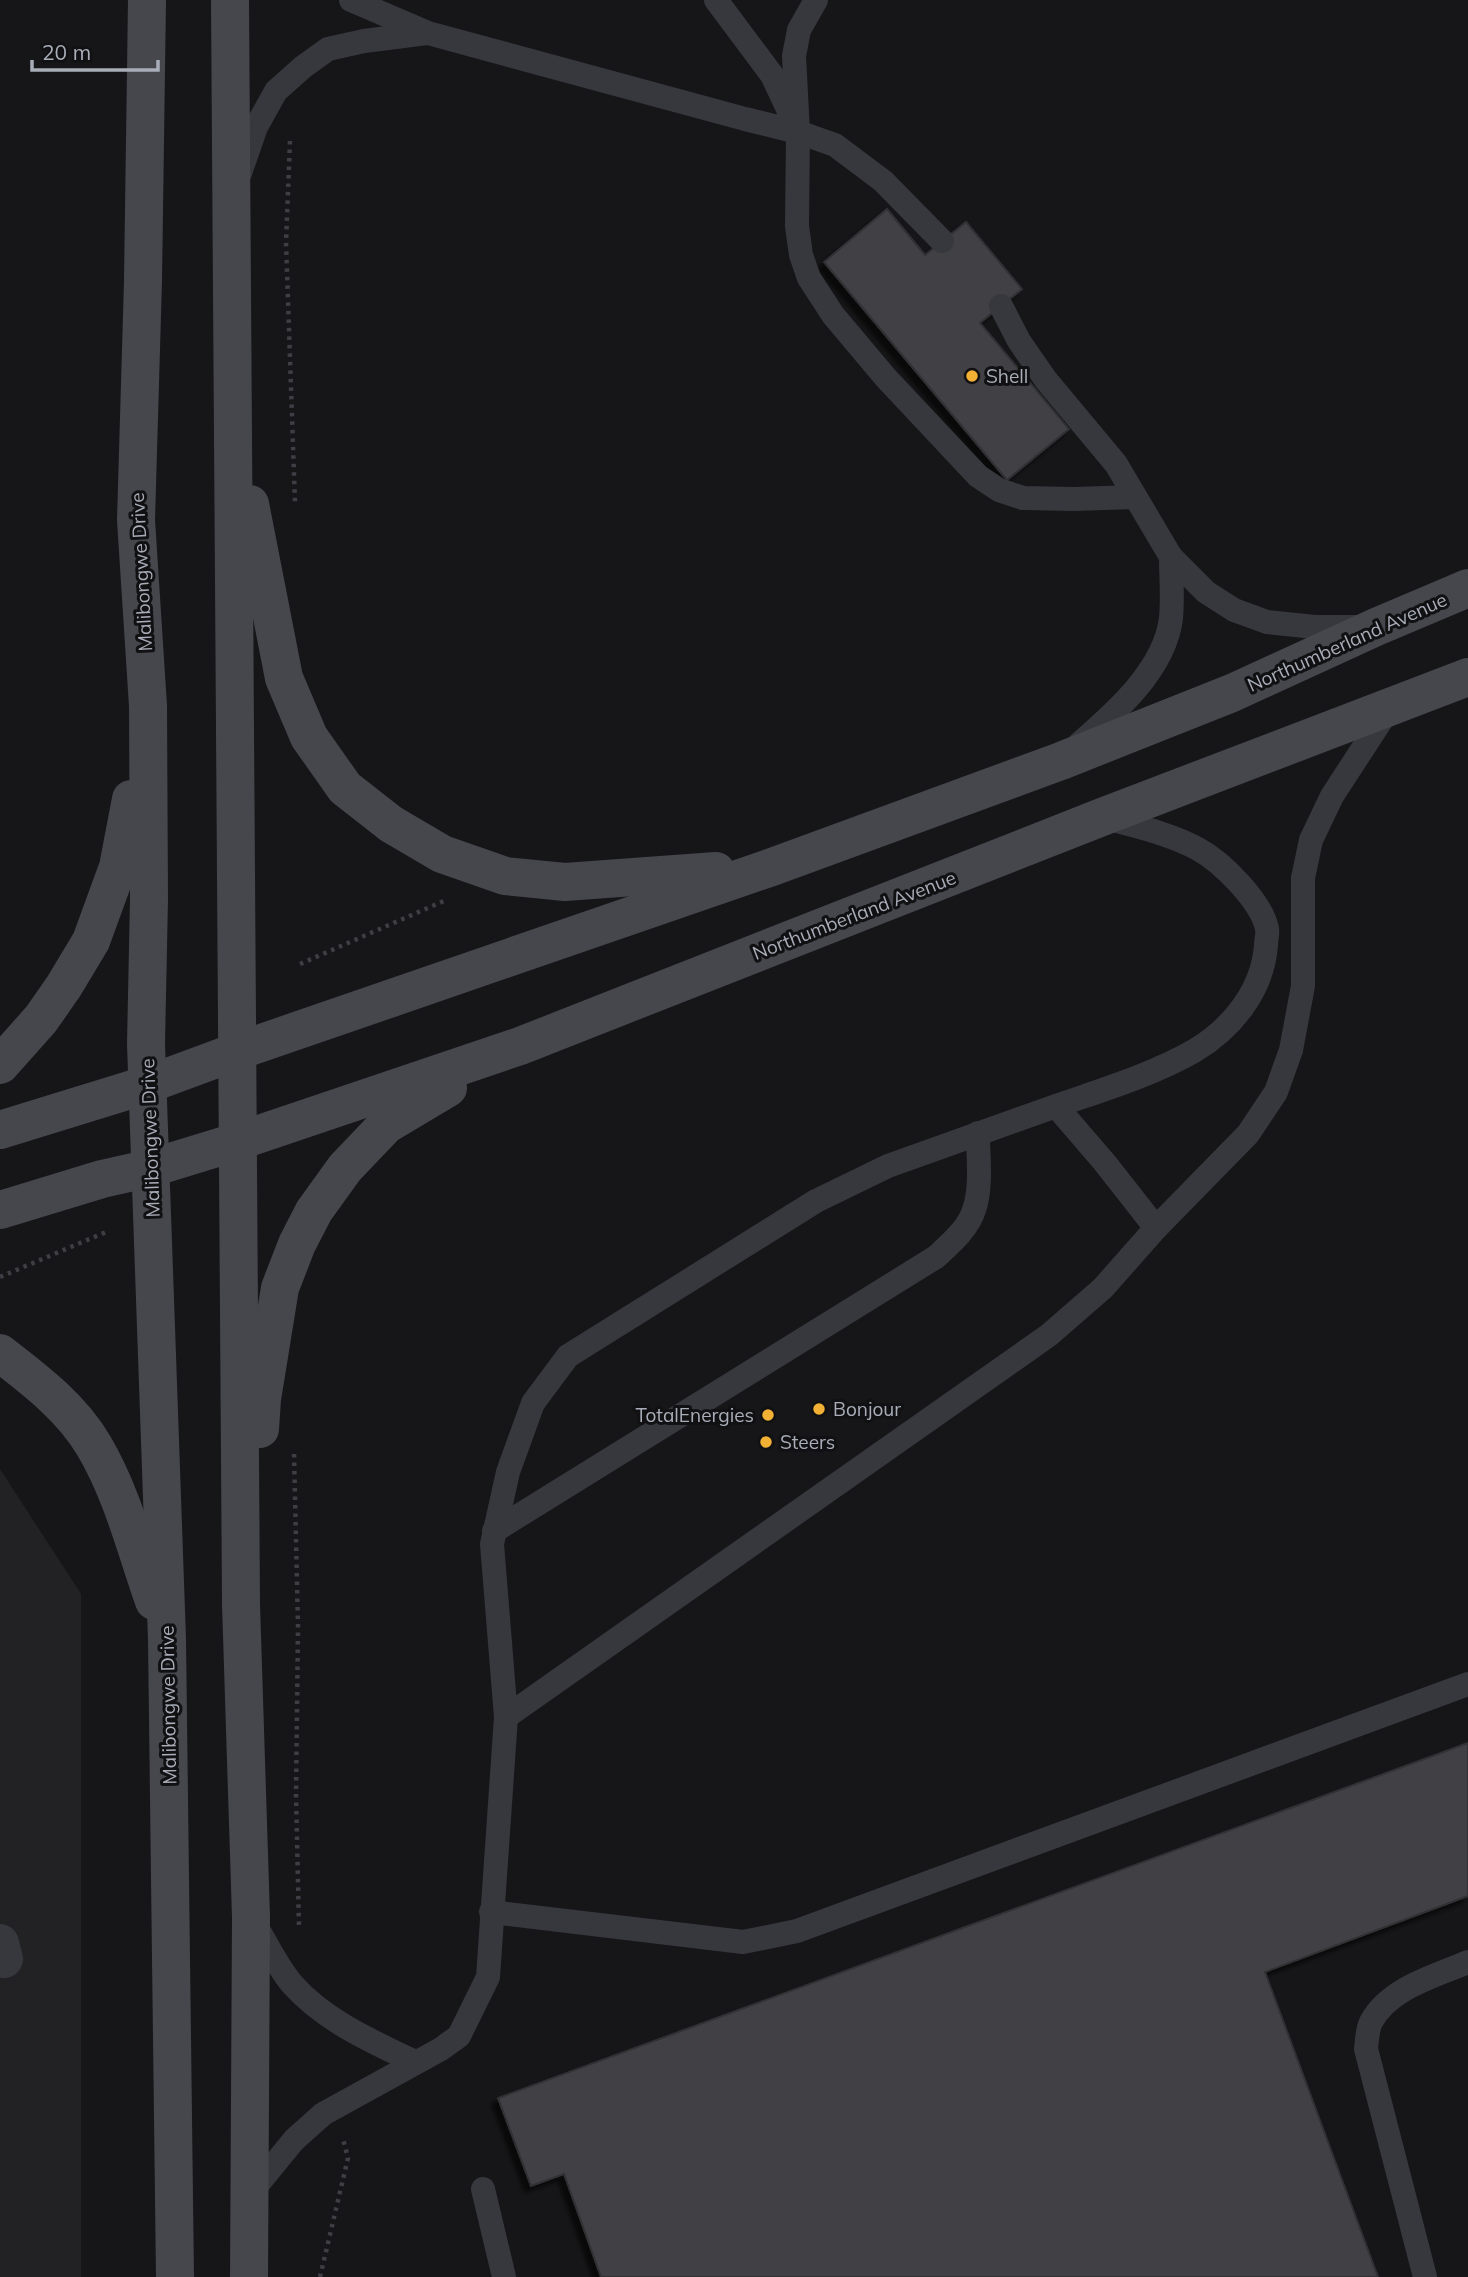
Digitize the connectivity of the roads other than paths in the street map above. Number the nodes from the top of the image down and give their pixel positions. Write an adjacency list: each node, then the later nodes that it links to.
1 (147, 0): 17 (main road, Malibongwe Drive)
2 (230, 0): 8 (main road)
3 (351, 0): 6 (lane)
4 (716, 0): 7 (lane)
5 (816, 0): 7 (lane)
6 (428, 33): 7 (lane); 8 (lane)
7 (798, 132): 9 (lane); 12 (lane)
8 (231, 203): 11 (main road)
9 (942, 241)
10 (1001, 306): 12 (lane)
11 (232, 409): 21 (main road); 23 (main road)
12 (1135, 496): 13 (lane)
13 (1171, 557): 15 (lane); 19 (lane)
14 (1468, 588): 15 (main road, Northumberland Avenue)
15 (1376, 627): 19 (main road, Northumberland Avenue)
16 (1468, 677): 18 (main road, Northumberland Avenue)
17 (148, 706): 24 (main road); 25 (main road, Malibongwe Drive)
18 (1388, 709): 20 (main road, Northumberland Avenue); 32 (lane)
19 (1061, 761): 21 (main road, Northumberland Avenue)
20 (1102, 817): 22 (main road, Northumberland Avenue); 26 (lane)
21 (772, 866): 23 (main road, Northumberland Avenue)
22 (520, 1046): 29 (main road, Northumberland Avenue); 35 (main road)
23 (237, 1051): 25 (main road, Northumberland Avenue); 29 (main road)
24 (0, 1065)
25 (146, 1085): 27 (main road, Northumberland Avenue); 30 (main road, Malibongwe Drive)
26 (1056, 1106): 28 (lane); 32 (lane)
27 (0, 1130)
28 (978, 1133): 34 (lane); 34 (lane)
29 (236, 1142): 30 (main road, Northumberland Avenue); 35 (main road)
30 (151, 1168): 31 (main road, Northumberland Avenue); 36 (main road, Malibongwe Drive)
31 (0, 1210)
32 (1156, 1228): 38 (lane)
33 (0, 1353): 36 (main road)
34 (494, 1531): 38 (lane)
35 (241, 1604): 40 (main road)
36 (167, 1639): 45 (main road, Malibongwe Drive)
37 (1468, 1684): 39 (lane)
38 (506, 1717): 39 (lane)
39 (491, 1912): 42 (lane)
40 (251, 1917): 42 (lane); 44 (main road)
41 (1468, 1962): 48 (lane)
42 (415, 2062): 44 (lane)
43 (483, 2189): 47 (lane)
44 (248, 2195): 46 (main road)
45 (174, 2277)
46 (249, 2277)
47 (504, 2277)
48 (1425, 2277)

